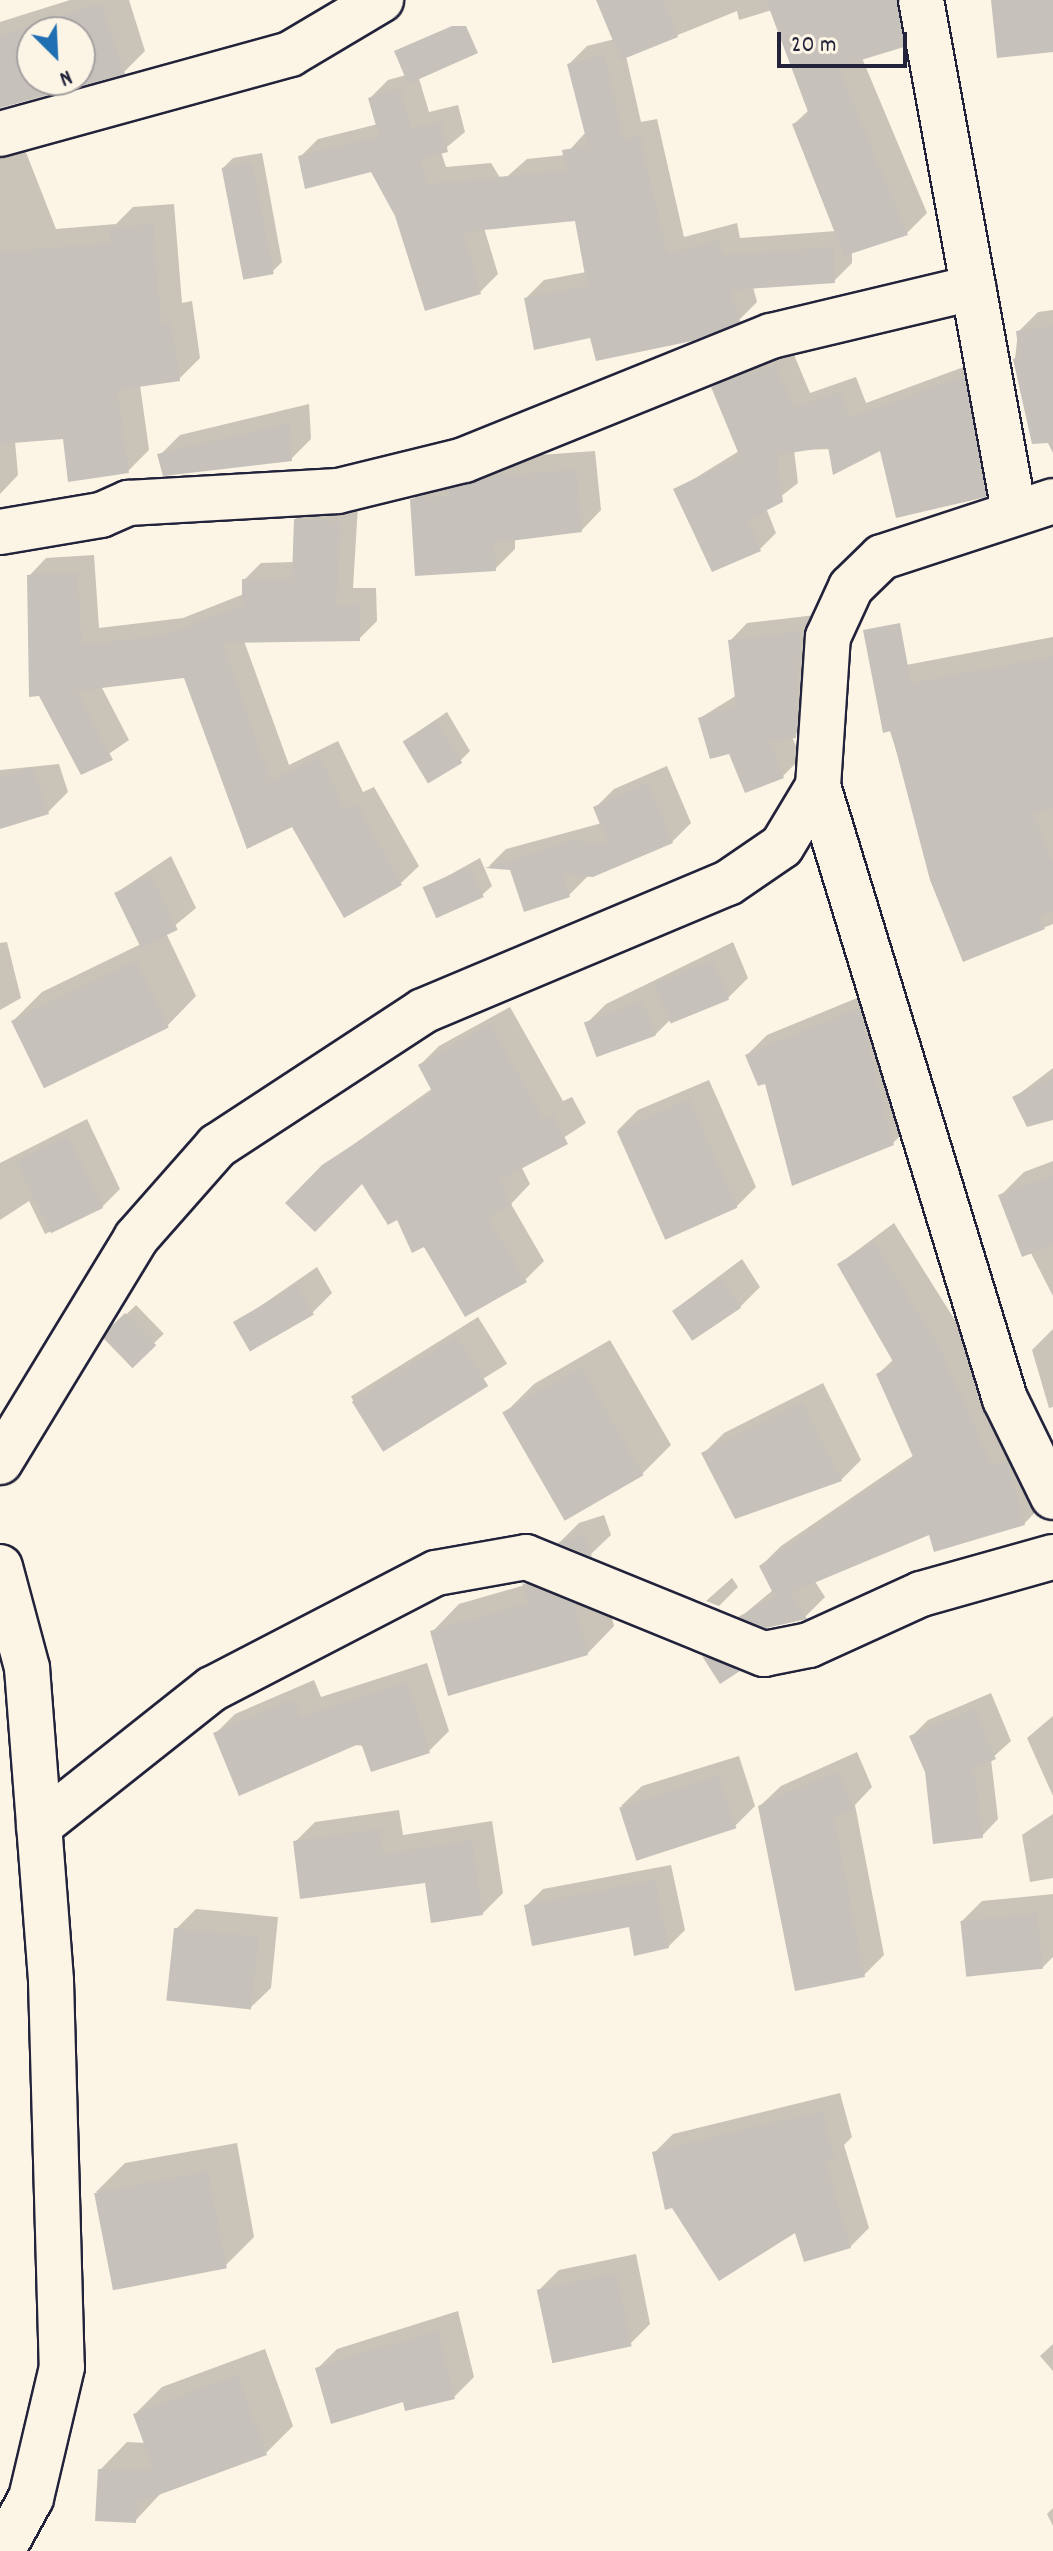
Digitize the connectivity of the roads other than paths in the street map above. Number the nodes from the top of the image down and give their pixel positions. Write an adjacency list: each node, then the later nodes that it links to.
1 (381, 0): 3 (street)
2 (921, 0): 4 (street)
3 (0, 134)
4 (973, 288): 5 (street); 6 (street)
5 (1034, 506): 7 (street)
6 (0, 532)
7 (818, 786): 8 (street); 9 (street)
8 (0, 1462)
9 (1053, 1497)
10 (1053, 1557): 12 (street)
11 (0, 1567): 12 (street)
12 (39, 1826): 13 (street)
13 (2, 2551)

